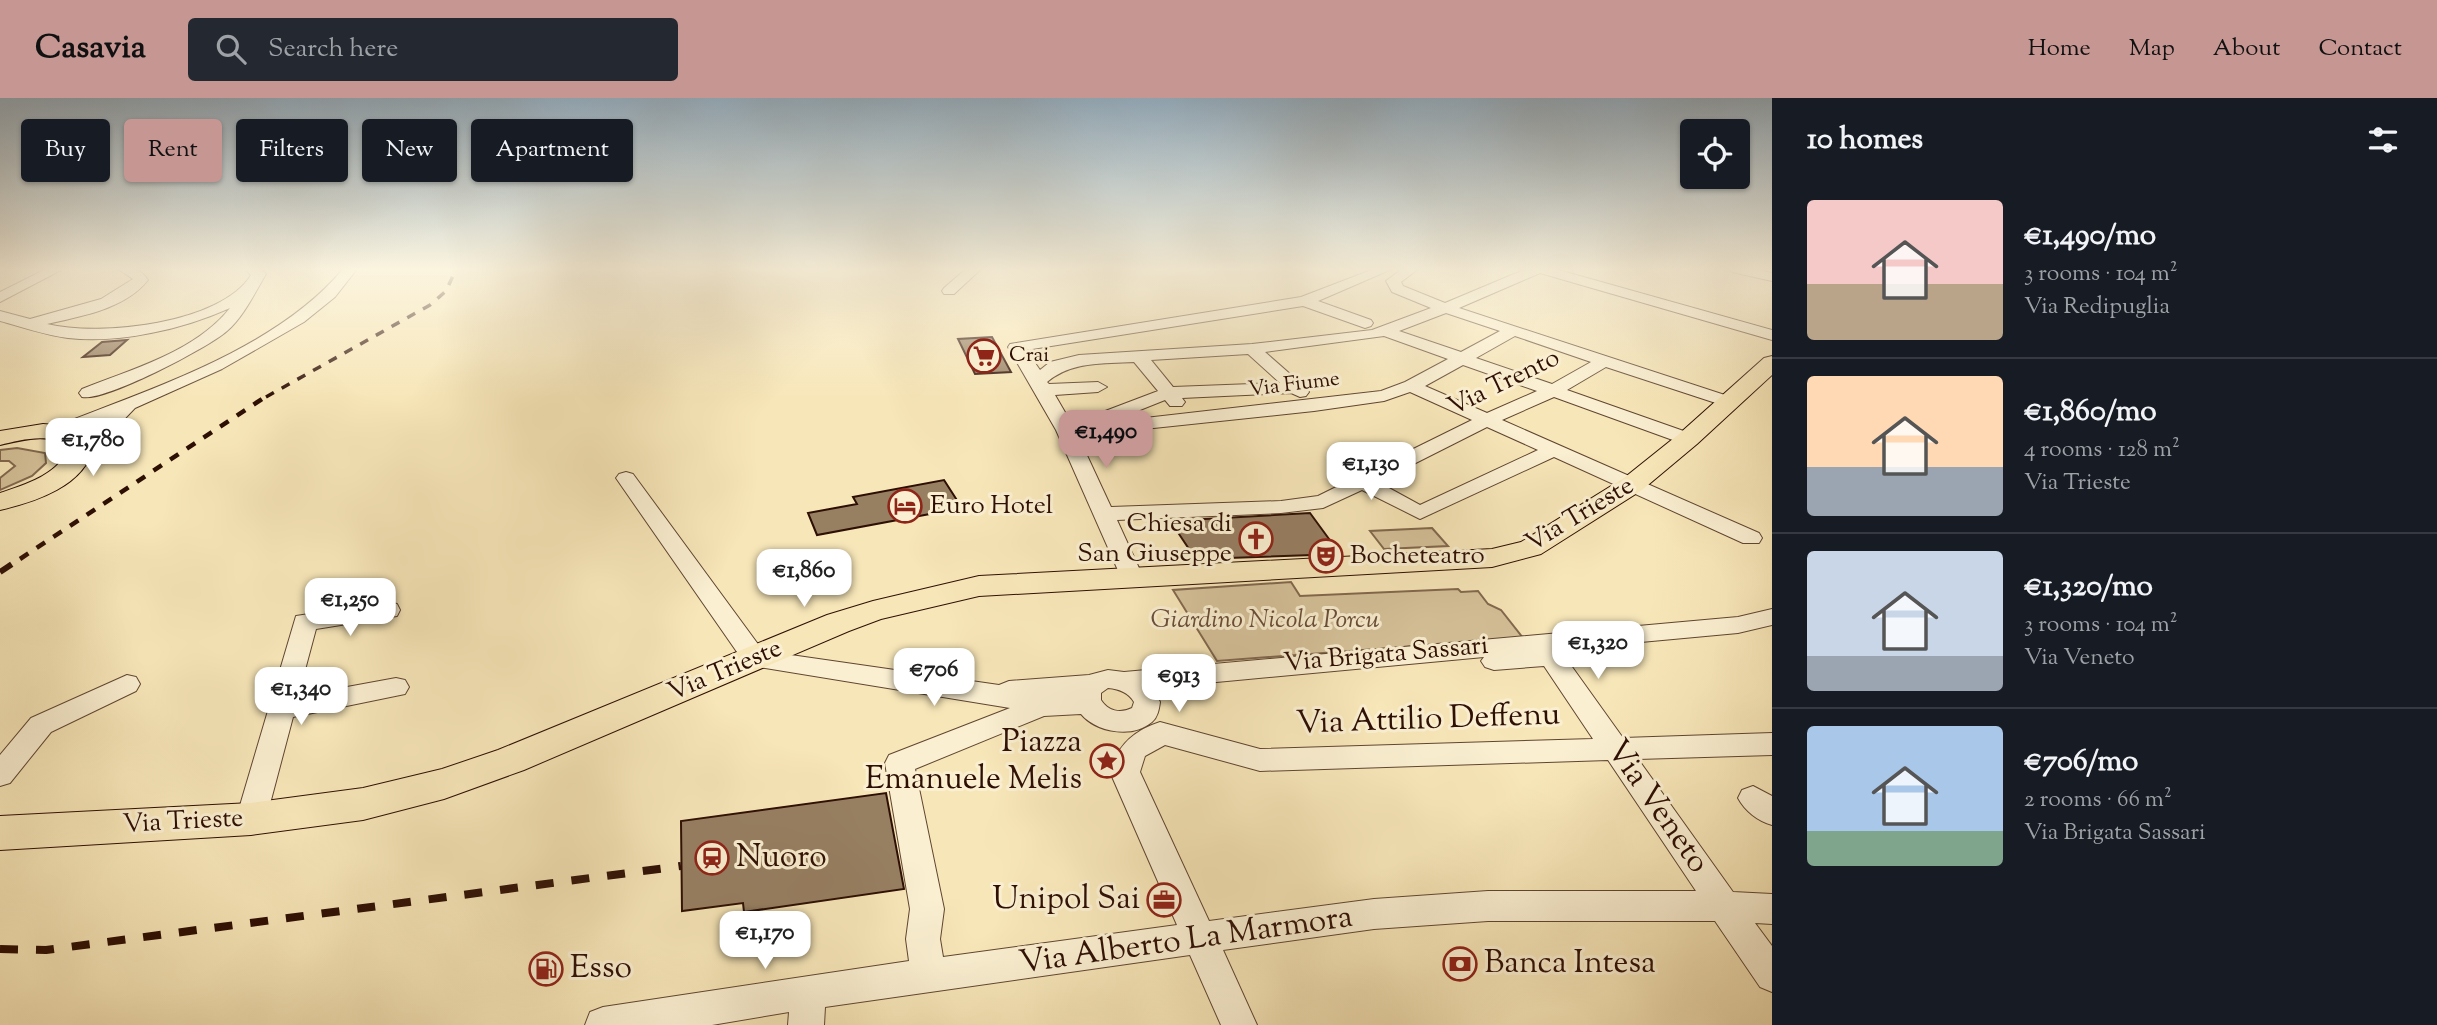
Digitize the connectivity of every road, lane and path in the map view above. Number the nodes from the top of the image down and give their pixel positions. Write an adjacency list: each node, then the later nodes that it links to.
1 (69, 312): 13 (street)
2 (206, 312): 13 (street)
3 (236, 312): 28 (street)
4 (306, 312): 31 (street)
5 (1234, 312): 23 (street)
6 (1335, 312): 12 (street)
7 (1435, 312): 15 (street)
8 (1458, 312): 16 (street)
9 (1702, 312): 10 (street)
10 (1708, 314): 14 (street); 17 (street)
11 (0, 316): 13 (street)
12 (1365, 323)
13 (31, 324)
14 (1772, 329)
15 (1385, 331): 18 (street); 20 (street)
16 (1513, 331): 20 (street, Via Fiume); 21 (street)
17 (1772, 335)
18 (1252, 349): 19 (street); 26 (street)
19 (1138, 356): 23 (street); 29 (street)
20 (1461, 359): 24 (street, Via Fiume); 27 (street)
21 (1604, 361): 27 (street, Via Trento); 30 (street)
22 (1772, 363): 30 (main road, Via Trieste)
23 (1042, 385): 25 (street); 36 (street)
24 (1410, 386): 32 (street, Via Fiume); 35 (street)
25 (1098, 387)
26 (1295, 388): 29 (street); 32 (street)
27 (1553, 391): 35 (street, Via Trento); 39 (street)
28 (88, 393)
29 (1168, 393): 33 (street); 34 (street)
30 (1728, 402): 39 (main road, Via Trieste)
31 (129, 405): 37 (street); 41 (street)
32 (1314, 407): 34 (street, Via Fiume)
33 (1107, 417)
34 (1191, 419): 36 (street, Via Fiume)
35 (1489, 419): 40 (street); 43 (street, Via Trento)
36 (1067, 432): 46 (street)
37 (56, 433): 38 (main road); 41 (main road)
38 (0, 438)
39 (1688, 439): 44 (main road, Via Trieste)
40 (1556, 449): 43 (street); 44 (street)
41 (81, 453): 45 (main road)
42 (626, 478): 53 (street)
43 (1364, 483): 46 (street, Via Trento)
44 (1633, 484): 47 (street); 48 (main road, Via Trieste)
45 (0, 502)
46 (1103, 514): 48 (street)
47 (1751, 538)
48 (1132, 579): 53 (main road, Via Trieste)
49 (388, 610): 60 (street)
50 (1772, 617): 52 (street, Via Brigata Sassari)
51 (1772, 631): 52 (street, Via Brigata Sassari)
52 (1546, 649): 58 (street, Via Brigata Sassari); 62 (street, Via Veneto)
53 (755, 659): 56 (street); 65 (main road, Via Trieste)
54 (127, 684): 64 (street)
55 (396, 687): 60 (street)
56 (991, 693): 57 (street); 59 (street)
57 (1094, 700): 58 (street); 58 (street); 59 (street); 63 (street)
58 (1143, 704): 62 (street, Via Attilio Deffenu); 63 (street)
59 (1041, 706): 71 (street)
60 (281, 709): 65 (street)
61 (1772, 744): 62 (street, Via Attilio Deffenu)
62 (1616, 749): 67 (street, Via Veneto)
63 (1125, 772): 69 (street)
64 (0, 775)
65 (251, 819): 66 (main road, Via Trieste)
66 (0, 833)
67 (1727, 906): 68 (street, Via Alberto La Marmora); 69 (street, Via Alberto La Marmora); 70 (street, Via Veneto)
68 (1772, 909)
69 (1201, 937): 71 (street, Via Alberto La Marmora); 74 (street)
70 (1772, 975)
71 (928, 978): 72 (street, Via Alberto La Marmora)
72 (807, 1009): 73 (street, Via Alberto La Marmora)
73 (603, 1025)
74 (1239, 1025)

